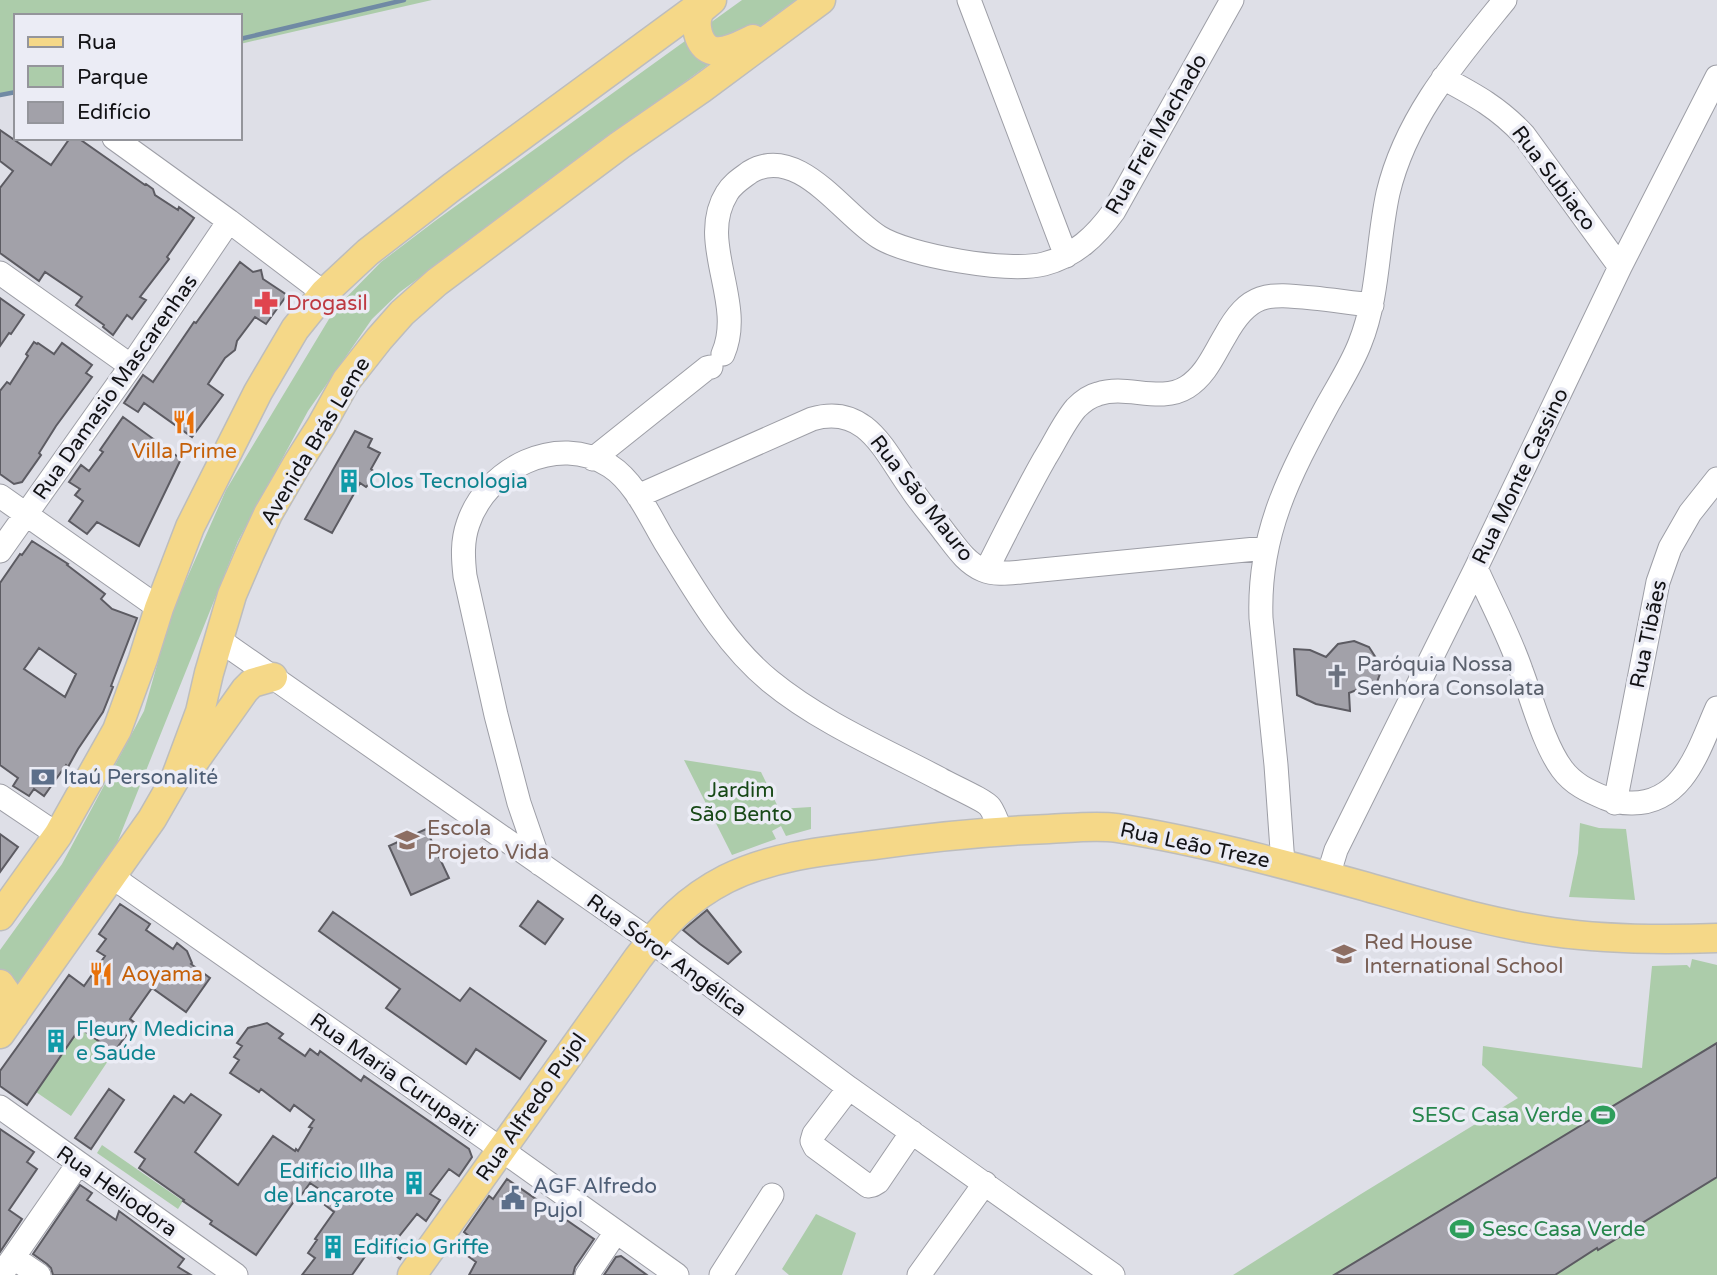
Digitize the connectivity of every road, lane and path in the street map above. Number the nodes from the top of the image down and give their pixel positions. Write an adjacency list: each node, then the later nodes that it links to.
1 (706, 0): 15 (main road)
2 (712, 0): 7 (main road)
3 (821, 0): 7 (main road, Avenida Brás Leme)
4 (969, 0): 12 (street)
5 (1232, 0): 12 (street, Rua Frei Machado)
6 (1505, 0): 8 (street)
7 (790, 23): 28 (main road, Avenida Brás Leme)
8 (1443, 78): 13 (street, Rua Subiaco); 16 (street)
9 (1717, 78): 13 (street, Rua Monte Cassino)
10 (117, 140): 11 (street)
11 (229, 221): 15 (street); 17 (street, Rua Damasio Mascarenhas)
12 (1066, 256): 18 (street, Rua Frei Machado)
13 (1620, 267): 25 (street, Rua Monte Cassino)
14 (0, 273): 17 (street)
15 (324, 293): 27 (main road)
16 (1372, 305): 23 (street); 26 (street)
17 (131, 366): 22 (street, Rua Damasio Mascarenhas)
18 (593, 458): 21 (street); 36 (street)
19 (1717, 479): 33 (street, Rua Tibães)
20 (0, 496): 22 (street)
21 (638, 496): 26 (street, Rua São Mauro); 34 (street)
22 (27, 514): 24 (street, Rua Damasio Mascarenhas); 27 (street)
23 (1266, 548): 26 (street, Rua São Mauro); 37 (street)
24 (0, 551)
25 (1476, 568): 33 (street); 39 (street, Rua Monte Cassino)
26 (986, 571)
27 (159, 608): 35 (main road)
28 (218, 639): 29 (street, Rua Sóror Angélica); 31 (main road, Avenida Brás Leme)
29 (273, 677): 31 (main road); 36 (street, Rua Sóror Angélica)
30 (1717, 708): 33 (street)
31 (175, 779): 38 (main road, Avenida Brás Leme)
32 (0, 796): 35 (street)
33 (1615, 803)
34 (1001, 831): 37 (main road, Rua Leão Treze); 42 (main road, Rua Leão Treze)
35 (58, 835): 40 (main road)
36 (540, 864): 42 (street, Rua Sóror Angélica)
37 (1283, 864): 39 (main road, Rua Leão Treze)
38 (111, 876): 44 (main road, Avenida Brás Leme); 48 (street, Rua Maria Curupaiti)
39 (1328, 876): 41 (main road, Rua Leão Treze)
40 (0, 916)
41 (1717, 938)
42 (651, 941): 45 (street, Rua Sóror Angélica); 48 (main road, Rua Alfredo Pujol)
43 (0, 984): 44 (main road)
44 (7, 1024)
45 (849, 1088): 47 (street, Rua Sóror Angélica); 47 (street)
46 (0, 1107): 49 (street, Rua Heliodora)
47 (912, 1132): 50 (street, Rua Sóror Angélica)
48 (501, 1150): 52 (street, Rua Maria Curupaiti); 56 (main road, Rua Alfredo Pujol)
49 (78, 1164): 53 (street); 55 (street, Rua Heliodora)
50 (985, 1183): 60 (street); 61 (street, Rua Sóror Angélica)
51 (772, 1195): 59 (street)
52 (616, 1232): 57 (street); 58 (street, Rua Maria Curupaiti)
53 (7, 1266): 54 (street)
54 (39, 1275)
55 (235, 1275)
56 (412, 1275)
57 (587, 1275)
58 (677, 1275)
59 (721, 1275)
60 (919, 1275)
61 (1114, 1275)

